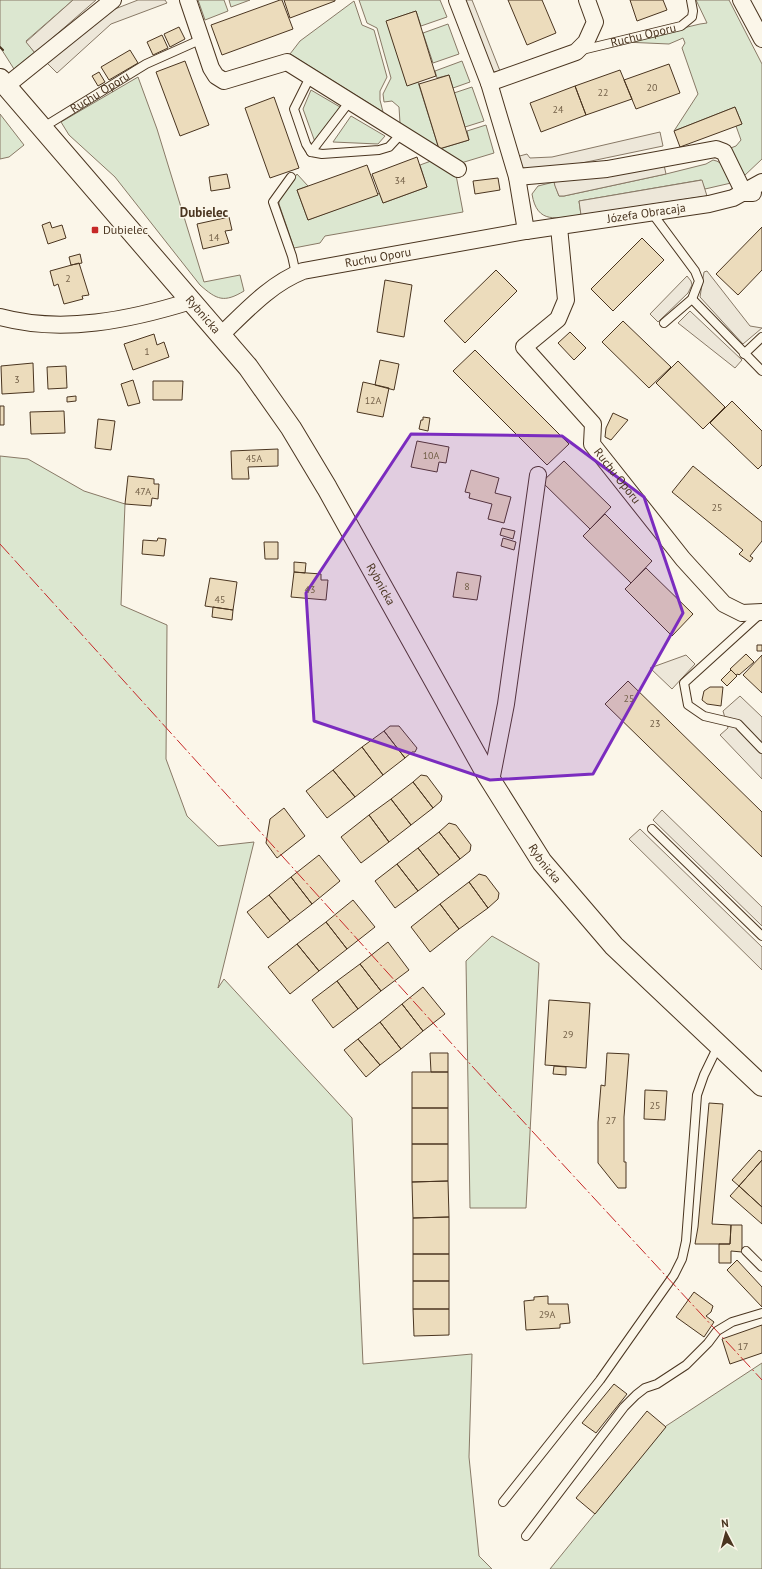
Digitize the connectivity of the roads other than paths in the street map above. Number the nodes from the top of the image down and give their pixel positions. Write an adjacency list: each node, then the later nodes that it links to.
1 (113, 0): 11 (street)
2 (188, 0): 7 (street)
3 (457, 0): 12 (street)
4 (587, 0): 9 (street, Ruchu Oporu)
5 (691, 0): 9 (lane, Ruchu Oporu)
6 (741, 0): 8 (street)
7 (202, 39): 10 (street); 14 (lane, Ruchu Oporu)
8 (762, 39)
9 (576, 52): 12 (street, Ruchu Oporu)
10 (312, 77): 13 (street); 16 (lane)
11 (3, 83): 14 (street, Rybnicka)
12 (489, 83): 19 (street)
13 (350, 101): 15 (street); 16 (lane)
14 (42, 128): 28 (street, Rybnicka)
15 (401, 134): 16 (lane); 17 (street)
16 (312, 152)
17 (458, 169)
18 (290, 177): 26 (lane)
19 (517, 177): 21 (street); 25 (street)
20 (762, 182): 21 (street, Józefa Obracaja)
21 (744, 192): 22 (street); 23 (street, Józefa Obracaja)
22 (762, 193)
23 (652, 213): 24 (street, Józefa Obracaja); 27 (lane)
24 (559, 227): 25 (street, Józefa Obracaja); 36 (street, Ruchu Oporu)
25 (526, 231): 26 (street, Ruchu Oporu)
26 (296, 274): 31 (street, Ruchu Oporu)
27 (692, 299): 30 (lane); 33 (lane)
28 (191, 301): 29 (street); 31 (street, Rybnicka)
29 (0, 317)
30 (664, 323)
31 (222, 335): 38 (street, Rybnicka)
32 (762, 337): 33 (lane)
33 (744, 354): 34 (lane)
34 (762, 371)
35 (538, 475): 38 (street)
36 (762, 613): 37 (lane)
37 (762, 748)
38 (491, 781): 41 (street, Rybnicka)
39 (652, 829): 40 (lane)
40 (762, 936)
41 (718, 1046): 42 (street, Rybnicka); 46 (lane)
42 (762, 1086)
43 (746, 1251): 44 (lane)
44 (762, 1267)
45 (762, 1313): 47 (lane)
46 (503, 1502)
47 (526, 1536)

